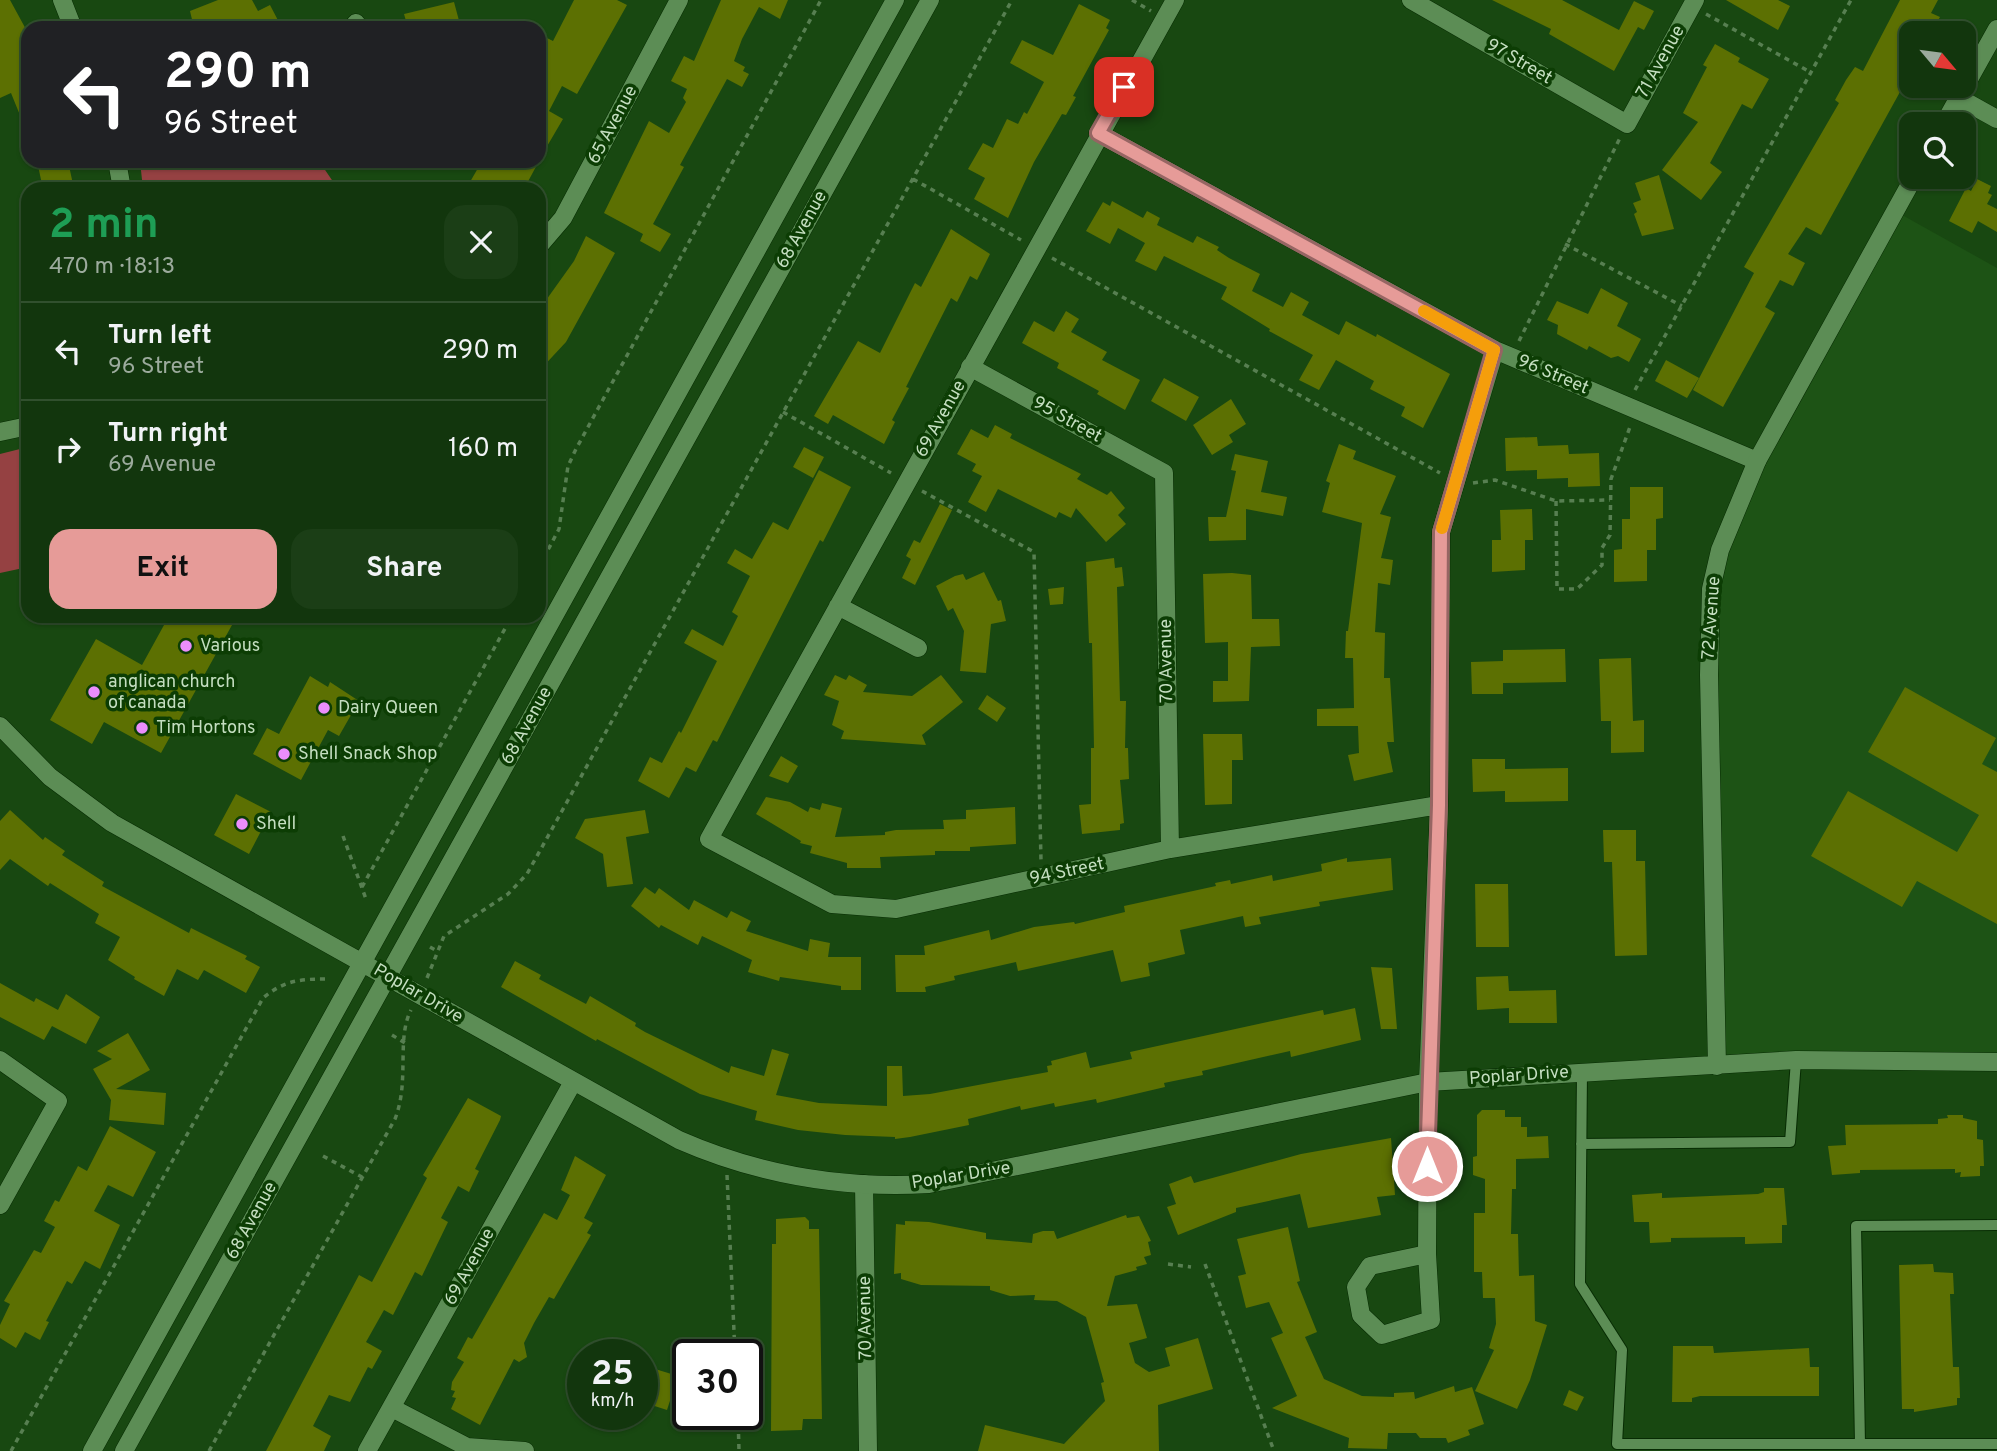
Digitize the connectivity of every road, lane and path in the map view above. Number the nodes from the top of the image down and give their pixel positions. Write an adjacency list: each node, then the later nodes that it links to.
1 (62, 0): 11 (street)
2 (679, 0): 22 (street, 65 Avenue)
3 (821, 0): 39 (path)
4 (895, 0): 53 (street, 68 Avenue)
5 (930, 0): 55 (street, 68 Avenue)
6 (1012, 0): 20 (path)
7 (1175, 0): 19 (street, 69 Avenue)
8 (1411, 0): 18 (street, 97 Street)
9 (1851, 0): 14 (path)
10 (1694, 3): 14 (path); 18 (street, 71 Avenue)
11 (70, 21)
12 (1997, 29): 13 (street)
13 (1976, 67)
14 (1810, 72): 25 (path)
15 (1959, 98): 16 (street); 17 (street)
16 (1951, 112)
17 (1997, 119)
18 (1627, 124): 23 (path)
19 (1098, 133): 24 (street, 69 Avenue); 26 (street, 96 Street)
20 (913, 179): 24 (path); 30 (path)
21 (1907, 189): 33 (street, 72 Avenue)
22 (546, 238)
23 (1565, 244): 25 (path); 27 (path)
24 (1035, 248): 28 (street, 69 Avenue); 36 (path)
25 (1682, 306): 29 (path)
26 (1494, 350): 27 (street, 96 Street); 36 (street)
27 (1512, 357): 29 (street, 96 Street)
28 (970, 367): 34 (street, 95 Street); 35 (street, 69 Avenue)
29 (1626, 406): 33 (street, 96 Street); 37 (path)
30 (783, 412): 35 (path); 52 (path)
31 (21, 428): 32 (street)
32 (0, 432)
33 (1757, 461): 63 (street, 72 Avenue)
34 (1164, 473): 47 (street, 70 Avenue)
35 (907, 482): 40 (street, 69 Avenue); 48 (path)
36 (1456, 482): 38 (path); 44 (street)
37 (1610, 500): 38 (path); 38 (path)
38 (1556, 501)
39 (546, 553)
40 (838, 606): 42 (street); 46 (street, 69 Avenue)
41 (508, 623): 49 (path)
42 (918, 648)
43 (0, 726): 53 (street, Poplar Drive)
44 (1439, 805): 47 (street, 94 Street); 66 (street)
45 (343, 836): 49 (path)
46 (709, 839): 48 (street, 94 Street)
47 (1170, 849): 48 (street, 94 Street)
48 (1042, 877)
49 (362, 887): 50 (path)
50 (366, 899)
51 (430, 947): 52 (path)
52 (437, 951): 54 (path)
53 (363, 963): 55 (street, Poplar Drive); 84 (street, 68 Avenue)
54 (430, 972)
55 (388, 977): 65 (street, Poplar Drive); 85 (street, 68 Avenue)
56 (325, 979): 83 (path)
57 (405, 1026): 59 (path)
58 (392, 1035): 59 (path)
59 (405, 1043): 70 (path)
60 (0, 1060): 72 (street)
61 (1796, 1060): 62 (street, Poplar Drive); 63 (street, Poplar Drive); 67 (lane)
62 (1997, 1062)
63 (1717, 1066): 64 (street, Poplar Drive)
64 (1582, 1072): 66 (street, Poplar Drive); 67 (lane)
65 (573, 1082): 69 (street, Poplar Drive); 79 (street, 69 Avenue)
66 (1428, 1082): 71 (street, Poplar Drive); 74 (street)
67 (1581, 1144): 81 (lane)
68 (323, 1156): 70 (path)
69 (726, 1159): 71 (street, Poplar Drive); 78 (path)
70 (362, 1177): 86 (path)
71 (864, 1184): 90 (street, 70 Avenue)
72 (0, 1205)
73 (1997, 1225): 81 (lane)
74 (1427, 1254): 74 (street)
75 (1168, 1264): 77 (path)
76 (1205, 1264): 91 (path)
77 (1191, 1267)
78 (734, 1339)
79 (391, 1408): 87 (street, 69 Avenue); 88 (street)
80 (738, 1430): 89 (path)
81 (1860, 1444): 82 (lane)
82 (1997, 1444)
83 (11, 1451)
84 (92, 1451)
85 (124, 1451)
86 (209, 1451)
87 (367, 1451)
88 (524, 1451)
89 (739, 1451)
90 (868, 1451)
91 (1273, 1451)

